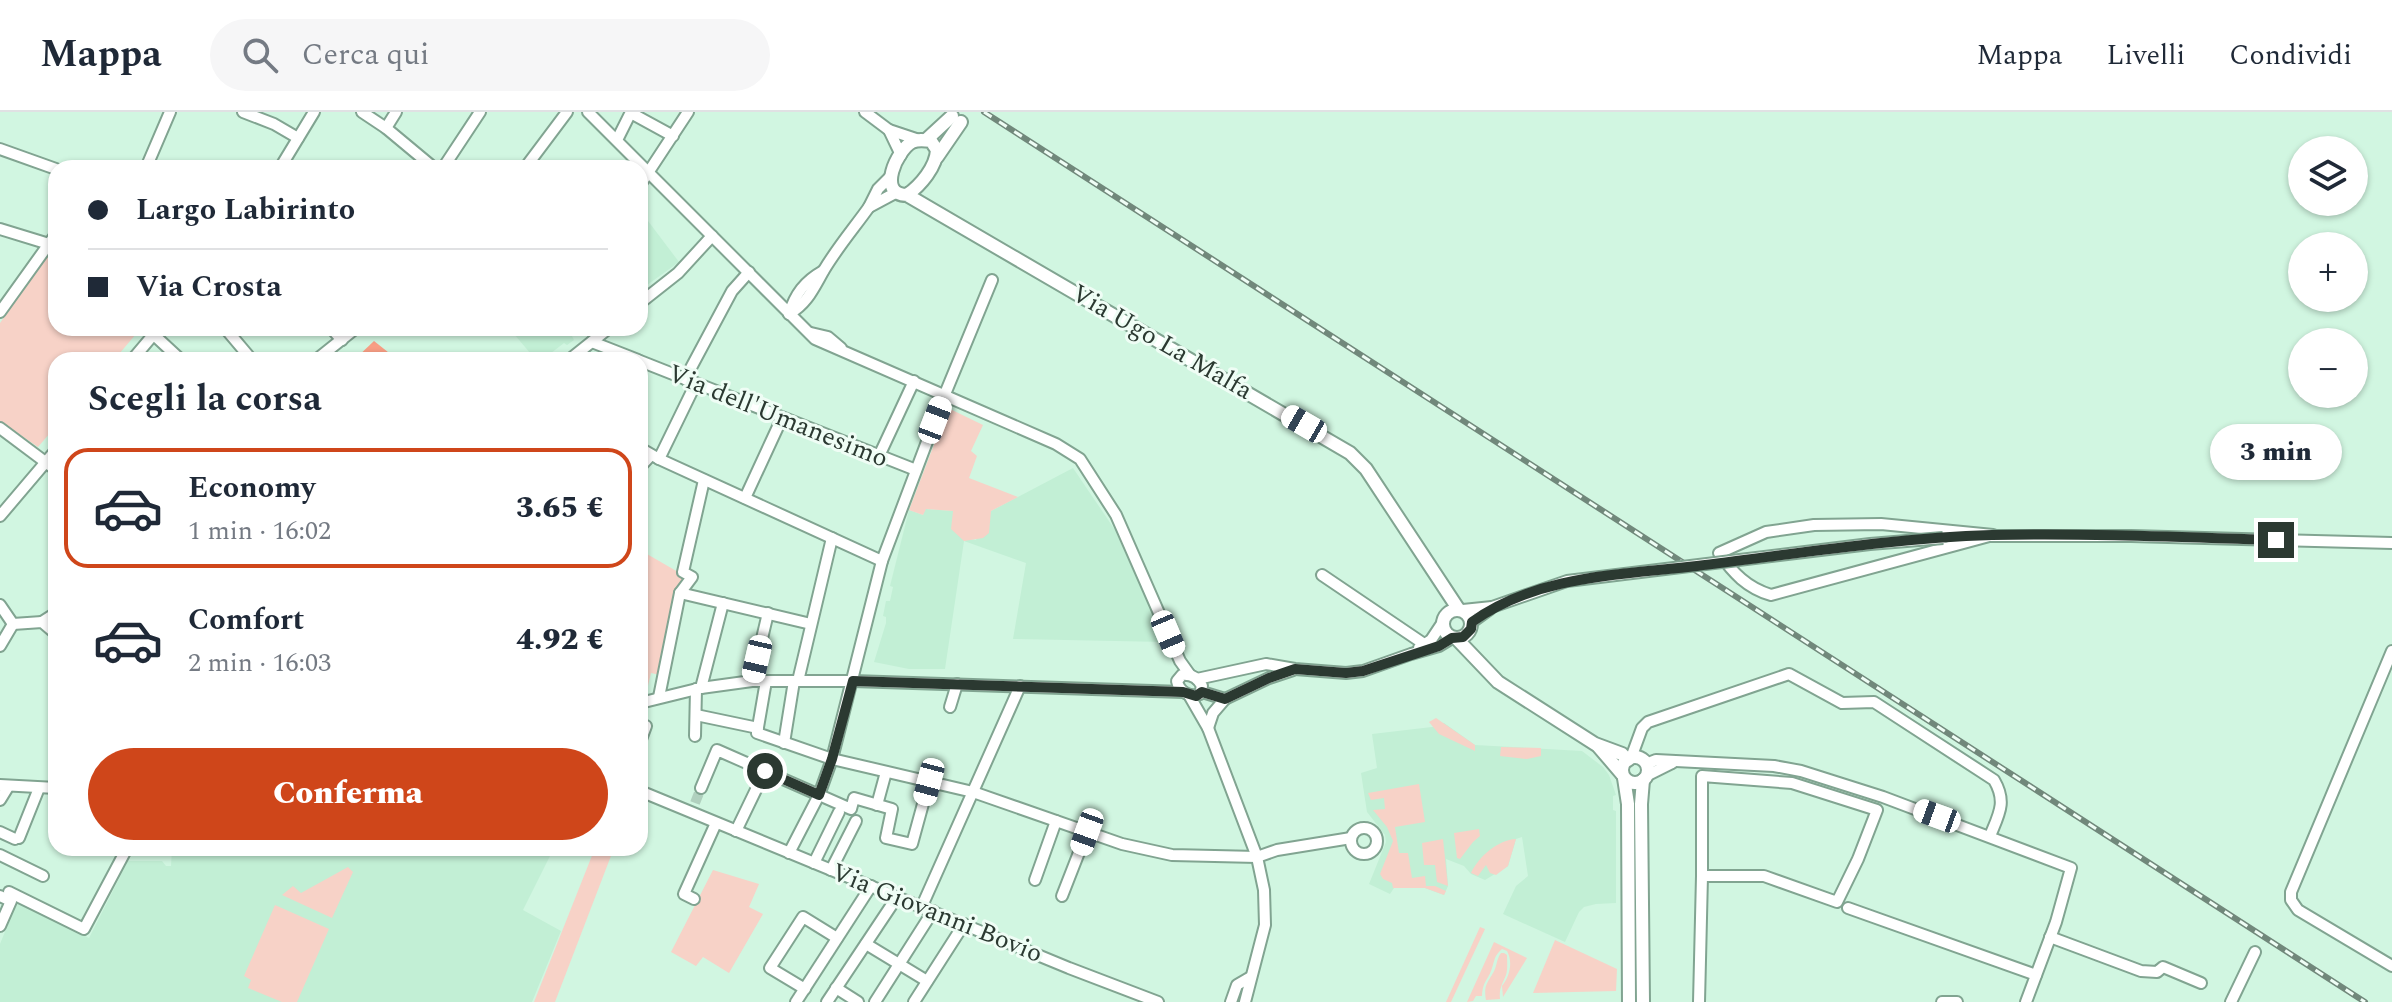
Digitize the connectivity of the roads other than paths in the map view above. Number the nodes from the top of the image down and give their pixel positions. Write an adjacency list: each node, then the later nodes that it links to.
1 (170, 112): 25 (street)
2 (243, 112): 15 (street)
3 (279, 112): 15 (street)
4 (314, 112): 19 (street)
5 (362, 112): 16 (street)
6 (396, 112): 16 (street)
7 (480, 112): 28 (street)
8 (567, 112): 29 (street)
9 (588, 112): 14 (street)
10 (606, 112): 14 (street)
11 (631, 112): 18 (street); 20 (street)
12 (688, 112): 18 (street)
13 (865, 112): 17 (street)
14 (598, 121): 20 (street)
15 (274, 124): 19 (street)
16 (386, 128): 27 (street)
17 (889, 130): 21 (street); 23 (street)
18 (673, 136): 32 (street)
19 (298, 138): 26 (street)
20 (617, 140): 30 (street)
21 (922, 140): 23 (main road); 24 (main road); 24 (main road)
22 (0, 149): 31 (street)
23 (901, 155): 33 (main road)
24 (937, 157): 34 (main road)
25 (149, 160)
26 (289, 160)
27 (426, 160)
28 (441, 160)
29 (531, 160)
30 (636, 160)
31 (48, 166)
32 (649, 173): 39 (street)
33 (890, 177): 35 (main road); 36 (street)
34 (924, 180): 35 (main road); 37 (main road)
35 (902, 194): 36 (street); 37 (main road, Via Ugo La Malfa)
36 (869, 207): 46 (street)
37 (930, 208): 78 (main road, Via Ugo La Malfa)
38 (0, 229): 40 (street)
39 (712, 236): 42 (street); 44 (street)
40 (48, 244)
41 (48, 245): 45 (street)
42 (749, 272): 46 (street); 60 (street)
43 (992, 280): 62 (street)
44 (648, 297)
45 (1, 309)
46 (789, 314): 61 (street)
47 (160, 336): 54 (street)
48 (233, 336): 55 (street)
49 (338, 336): 52 (street)
50 (347, 336): 52 (street)
51 (599, 336): 53 (street)
52 (342, 340): 56 (street)
53 (592, 342): 57 (street); 58 (street, Via dell'Umanesimo)
54 (174, 352)
55 (246, 352)
56 (326, 352)
57 (579, 352)
58 (618, 352)
59 (648, 364): 60 (street, Via dell'Umanesimo)
60 (690, 381): 63 (street, Via dell'Umanesimo); 67 (street)
61 (914, 381): 62 (street); 66 (street)
62 (945, 394): 70 (street); 100 (street)
63 (782, 418): 66 (street, Via dell'Umanesimo); 72 (street)
64 (0, 428): 68 (street)
65 (648, 453): 67 (street)
66 (879, 456): 70 (street, Via dell'Umanesimo)
67 (655, 457): 69 (street); 71 (street)
68 (46, 461): 73 (street)
69 (648, 462)
70 (916, 470): 77 (street)
71 (704, 480): 72 (street); 80 (street)
72 (745, 498): 75 (street)
73 (0, 516)
74 (1993, 535): 74 (street); 76 (street); 83 (street, bridge)
75 (832, 538): 77 (street); 90 (street)
76 (2392, 543)
77 (882, 561): 104 (street)
78 (1435, 572): 84 (main road, Via Ugo La Malfa); 87 (main road)
79 (1322, 575): 95 (street)
80 (680, 593): 81 (street); 110 (street)
81 (723, 603): 85 (street); 107 (street)
82 (0, 605): 89 (street)
83 (1492, 607): 84 (street); 92 (street)
84 (1461, 610): 87 (main road); 92 (main road)
85 (768, 613): 90 (street); 101 (street)
86 (48, 618): 88 (street)
87 (1443, 620): 93 (main road); 95 (street)
88 (42, 622): 89 (street); 91 (street)
89 (13, 624): 94 (street)
90 (811, 624): 103 (street)
91 (48, 627)
92 (1470, 627): 93 (main road); 98 (main road)
93 (1454, 638): 97 (street); 98 (main road)
94 (0, 644)
95 (1424, 644): 97 (street)
96 (2392, 651): 167 (street)
97 (1411, 654): 99 (street)
98 (1480, 664): 119 (main road)
99 (1295, 669): 100 (street); 111 (street)
100 (1186, 678): 108 (street); 109 (street); 109 (street)
101 (752, 681): 102 (street); 107 (street)
102 (766, 681): 103 (street); 116 (street)
103 (796, 681): 104 (street); 118 (street)
104 (853, 681): 105 (street); 120 (street)
105 (957, 684): 106 (street); 113 (street)
106 (1020, 686): 108 (street); 130 (street)
107 (698, 689): 110 (street); 114 (street)
108 (1158, 691): 109 (street)
109 (1194, 693): 111 (street); 115 (street)
110 (659, 697): 112 (street)
111 (1225, 699): 115 (street)
112 (648, 700)
113 (950, 707)
114 (696, 715): 116 (street); 117 (street)
115 (1206, 724): 147 (street)
116 (757, 730): 118 (street)
117 (695, 736)
118 (784, 743): 120 (street)
119 (1595, 744): 121 (main road); 124 (main road)
120 (832, 759): 123 (street); 132 (street)
121 (1639, 766): 124 (main road); 124 (main road); 142 (street); 142 (street); 183 (main road)
122 (765, 771): 129 (street); 132 (street); 139 (street)
123 (886, 772): 125 (street); 134 (street)
124 (1623, 776): 182 (main road)
125 (929, 782): 130 (street); 134 (street)
126 (4, 786): 127 (street); 133 (street)
127 (39, 788): 128 (street); 140 (street)
128 (48, 788)
129 (701, 788)
130 (973, 792): 137 (street); 159 (street)
131 (648, 794): 138 (street, Via Giovanni Bovio)
132 (819, 795): 134 (street); 144 (street)
133 (0, 800)
134 (877, 805)
135 (839, 812): 148 (street)
136 (856, 821): 149 (street)
137 (1056, 821): 141 (street); 152 (street)
138 (716, 823): 139 (street, Via Giovanni Bovio); 157 (street)
139 (736, 831): 144 (street, Via Giovanni Bovio)
140 (0, 832)
141 (1087, 832): 147 (street); 154 (street)
142 (1990, 836): 162 (street)
143 (1351, 838): 147 (street)
144 (789, 853): 148 (street, Via Giovanni Bovio)
145 (0, 855): 150 (street)
146 (123, 856): 155 (street)
147 (1257, 857): 169 (street)
148 (814, 863): 149 (street, Via Giovanni Bovio)
149 (831, 870): 153 (street, Via Giovanni Bovio)
150 (43, 876)
151 (1702, 876): 151 (street); 184 (street)
152 (1035, 880)
153 (871, 886): 156 (street, Via Giovanni Bovio); 163 (street)
154 (1062, 896)
155 (7, 897): 161 (street)
156 (897, 897): 159 (street, Via Giovanni Bovio); 164 (street)
157 (694, 899)
158 (1848, 908): 168 (street)
159 (927, 909): 160 (street, Via Giovanni Bovio); 166 (street)
160 (964, 924): 170 (street); 179 (street, Via Giovanni Bovio)
161 (0, 926)
162 (2050, 937): 168 (street); 171 (street)
163 (837, 938): 173 (street); 173 (street)
164 (866, 944): 166 (street); 172 (street)
165 (2255, 952): 188 (street)
166 (899, 964): 170 (street); 177 (street)
167 (2392, 966)
168 (2036, 975): 187 (street)
169 (1249, 978): 180 (street); 181 (street)
170 (927, 981): 178 (street)
171 (2201, 983)
172 (836, 988): 175 (street); 176 (street)
173 (805, 989): 174 (street)
174 (796, 1002)
175 (827, 1002)
176 (858, 1002)
177 (875, 1002)
178 (914, 1002)
179 (1158, 1002)
180 (1231, 1002)
181 (1245, 1002)
182 (1629, 1002)
183 (1643, 1002)
184 (1699, 1002)
185 (1942, 1002): 186 (street)
186 (1957, 1002)
187 (2026, 1002)
188 (2231, 1002)

